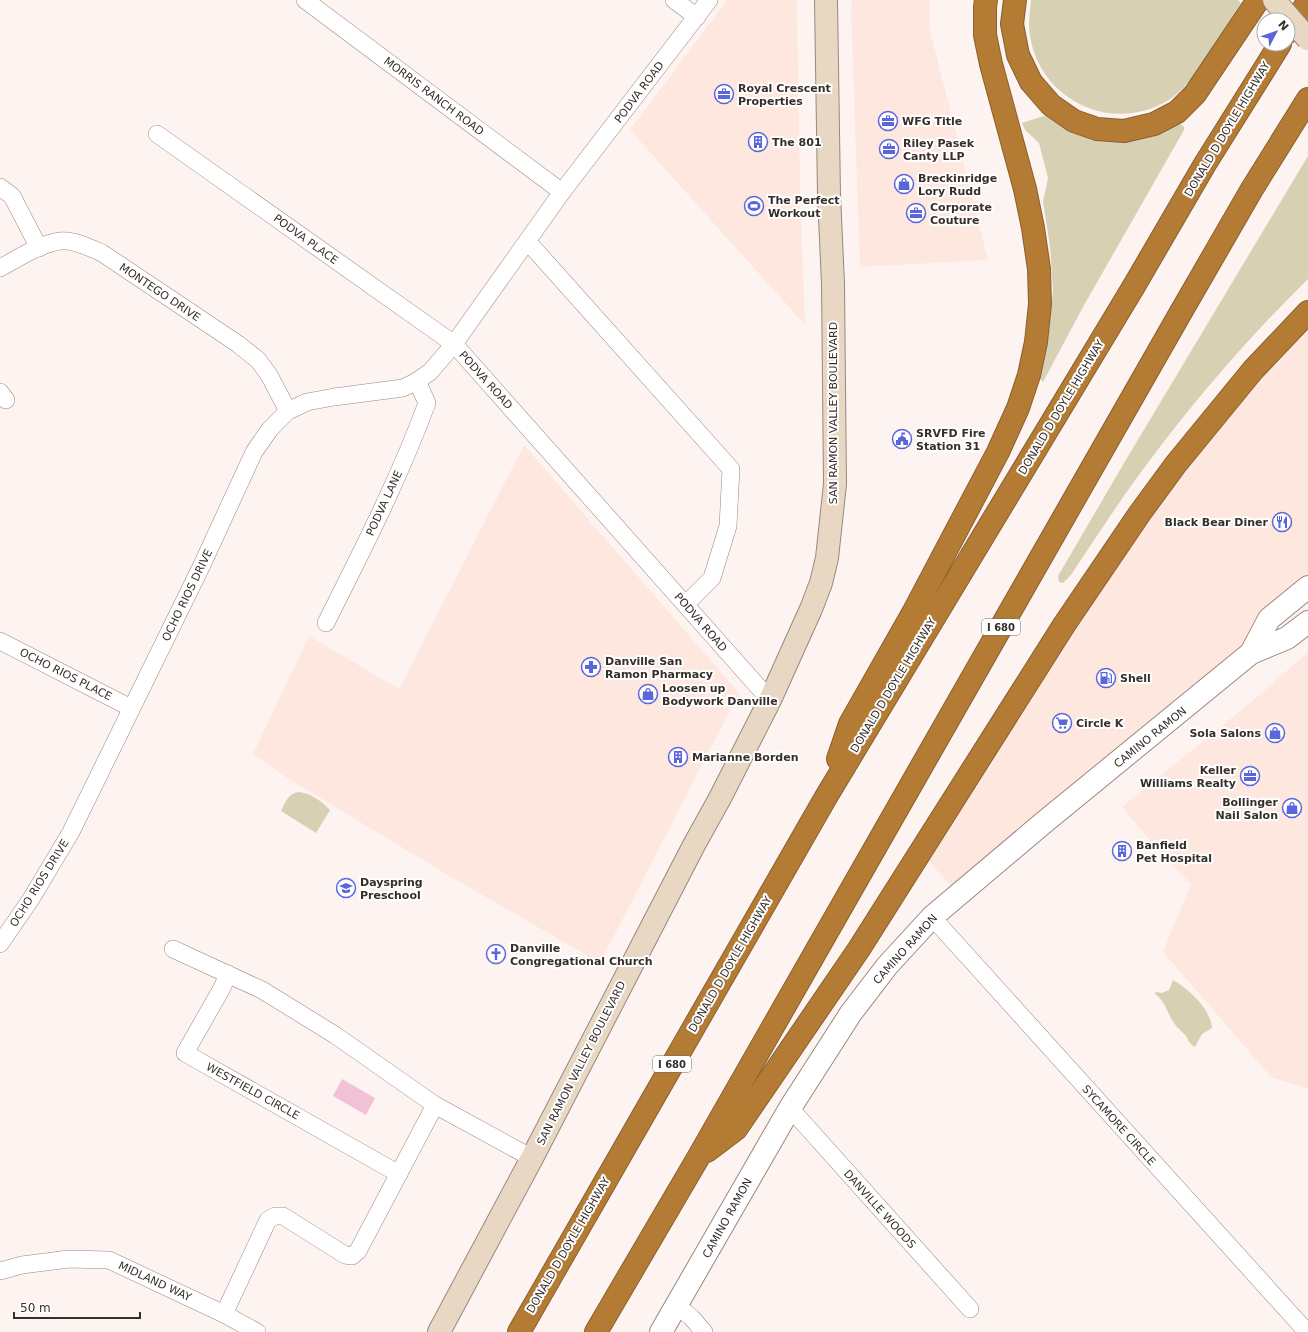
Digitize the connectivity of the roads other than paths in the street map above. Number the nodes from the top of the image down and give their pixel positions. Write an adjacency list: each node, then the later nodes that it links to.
1 (305, 0): 17 (street, MORRIS RANCH ROAD)
2 (674, 0): 10 (street)
3 (709, 0): 10 (street, PODVA ROAD)
4 (826, 0): 31 (main road, SAN RAMON VALLEY BOULEVARD)
5 (986, 0): 33 (highway)
6 (1015, 0): 7 (highway)
7 (1258, 0)
8 (1274, 0): 12 (main road, bridge)
9 (1308, 2): 11 (highway)
10 (697, 17): 17 (street, PODVA ROAD)
11 (1296, 20)
12 (1308, 39)
13 (1275, 52): 33 (highway, DONALD D DOYLE HIGHWAY / I 680)
14 (1308, 99): 41 (highway, I 680)
15 (157, 134): 22 (street, PODVA PLACE)
16 (0, 187): 19 (street)
17 (562, 192): 18 (street, PODVA ROAD)
18 (528, 242): 22 (street, PODVA ROAD); 26 (street)
19 (39, 248): 20 (street, MONTEGO DRIVE); 24 (street, MONTEGO DRIVE)
20 (0, 268)
21 (1308, 312): 41 (highway)
22 (454, 344): 23 (street, OCHO RIOS DRIVE); 26 (street, PODVA ROAD)
23 (417, 381): 24 (street, OCHO RIOS DRIVE); 28 (street, PODVA LANE)
24 (288, 411): 32 (street, OCHO RIOS DRIVE)
25 (1308, 587): 30 (street, CAMINO RAMON)
26 (686, 604): 31 (street, PODVA ROAD)
27 (1308, 622): 30 (street, CAMINO RAMON)
28 (326, 623)
29 (0, 641): 32 (street, OCHO RIOS PLACE)
30 (1251, 653): 34 (street, CAMINO RAMON)
31 (770, 700): 40 (main road, SAN RAMON VALLEY BOULEVARD)
32 (131, 708): 35 (street, OCHO RIOS DRIVE)
33 (826, 797): 49 (highway, DONALD D DOYLE HIGHWAY / I 680)
34 (932, 917): 39 (street, CAMINO RAMON); 53 (street, SYCAMORE CIRCLE)
35 (0, 944)
36 (173, 949): 37 (street)
37 (228, 974): 38 (street); 42 (street, WESTFIELD CIRCLE)
38 (435, 1105): 40 (street); 42 (street)
39 (790, 1108): 44 (street, CAMINO RAMON); 45 (street, DANVILLE WOODS)
40 (532, 1158): 48 (main road, SAN RAMON VALLEY BOULEVARD)
41 (698, 1158): 50 (highway, I 680)
42 (399, 1174): 46 (street)
43 (0, 1271): 46 (street, MIDLAND WAY)
44 (677, 1306): 51 (street, CAMINO RAMON); 52 (street)
45 (970, 1309)
46 (224, 1314): 47 (street, MIDLAND WAY)
47 (257, 1332)
48 (439, 1332)
49 (518, 1332)
50 (596, 1332)
51 (661, 1332)
52 (704, 1332)
53 (1307, 1332)

